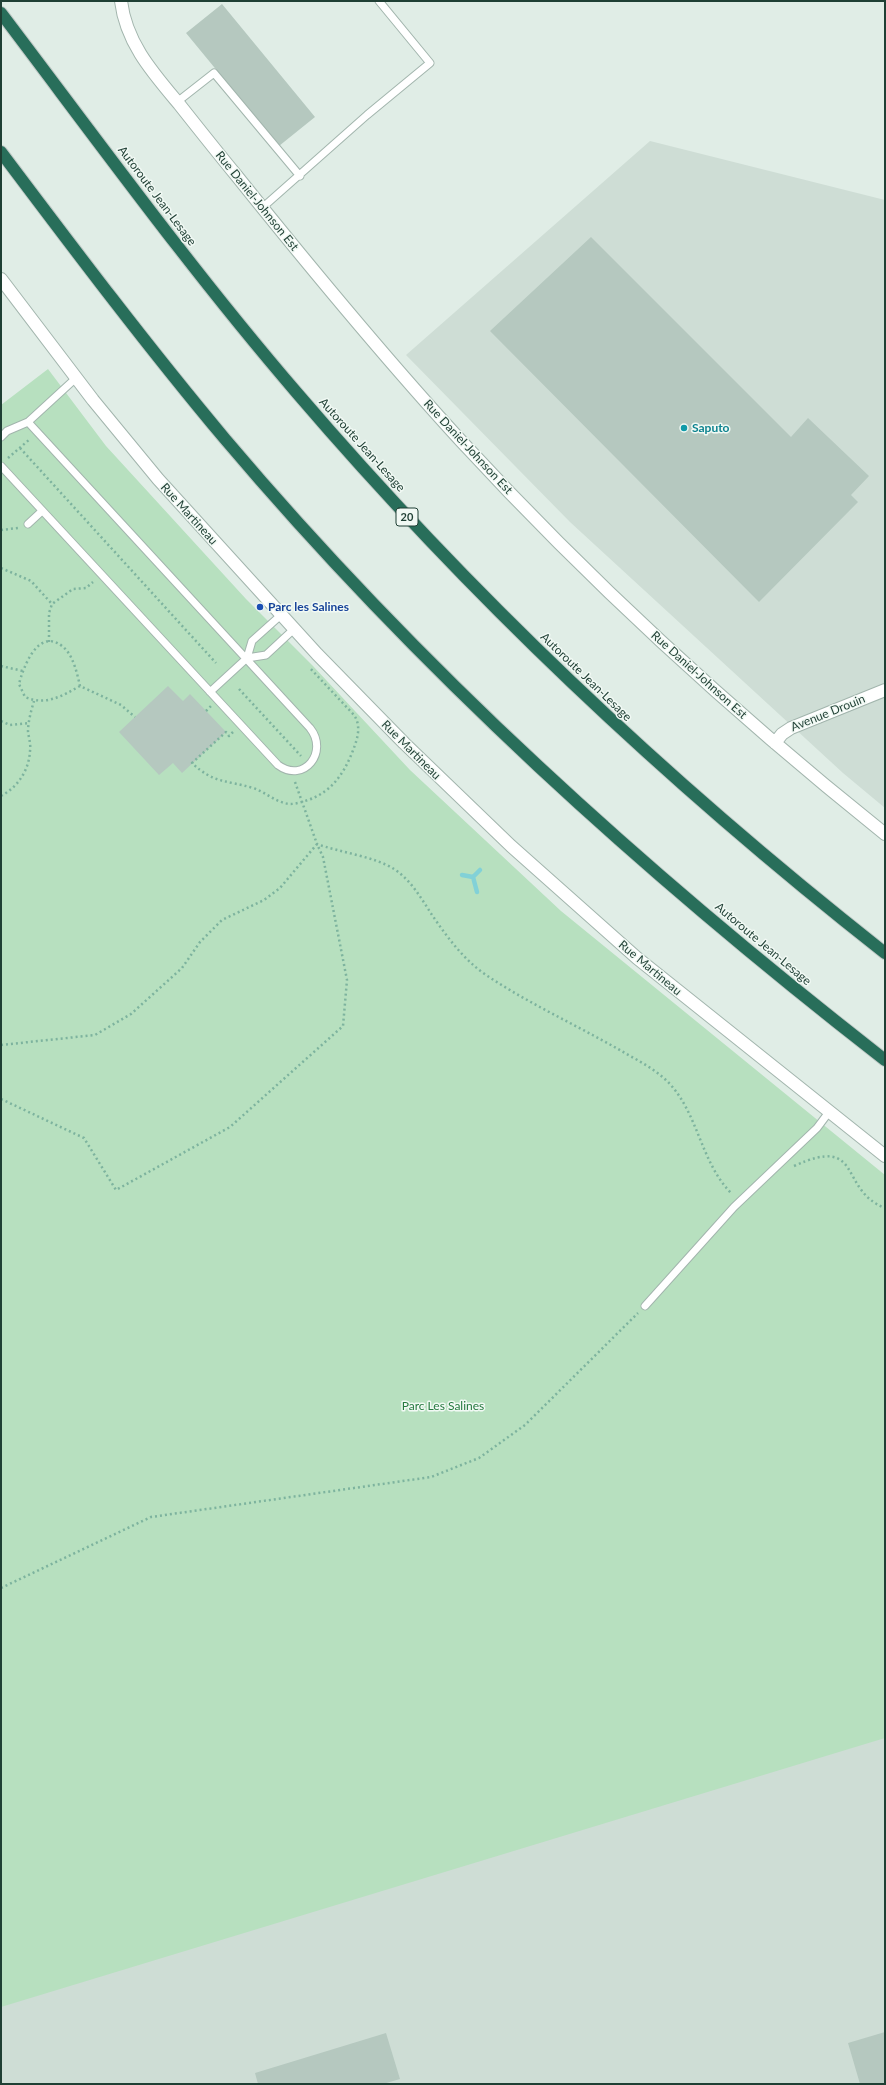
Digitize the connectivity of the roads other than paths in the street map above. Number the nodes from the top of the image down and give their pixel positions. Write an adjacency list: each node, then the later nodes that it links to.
1 (121, 1): 4 (street, Rue Daniel-Johnson Est)
2 (380, 1): 6 (lane)
3 (1, 13): 22 (highway, Autoroute Jean-Lesage / 20)
4 (177, 102): 6 (lane); 7 (street, Rue Daniel-Johnson Est)
5 (1, 152): 23 (highway, Autoroute Jean-Lesage)
6 (300, 176): 7 (lane)
7 (262, 208): 20 (street, Rue Daniel-Johnson Est)
8 (1, 279): 9 (street, Rue Martineau)
9 (76, 378): 10 (lane); 15 (street, Rue Martineau)
10 (28, 422): 11 (lane); 17 (lane)
11 (1, 437)
12 (3, 463): 13 (lane)
13 (42, 511): 14 (lane); 19 (lane)
14 (28, 524)
15 (281, 615): 16 (street, Rue Martineau); 17 (lane)
16 (294, 629): 17 (lane); 24 (street, Rue Martineau)
17 (247, 658): 19 (lane); 19 (lane)
18 (885, 690): 20 (street, Avenue Drouin)
19 (210, 692)
20 (775, 743): 21 (street, Rue Daniel-Johnson Est)
21 (885, 834)
22 (885, 953)
23 (885, 1060)
24 (829, 1112): 25 (street, Rue Martineau); 26 (lane)
25 (885, 1156)
26 (645, 1306)

